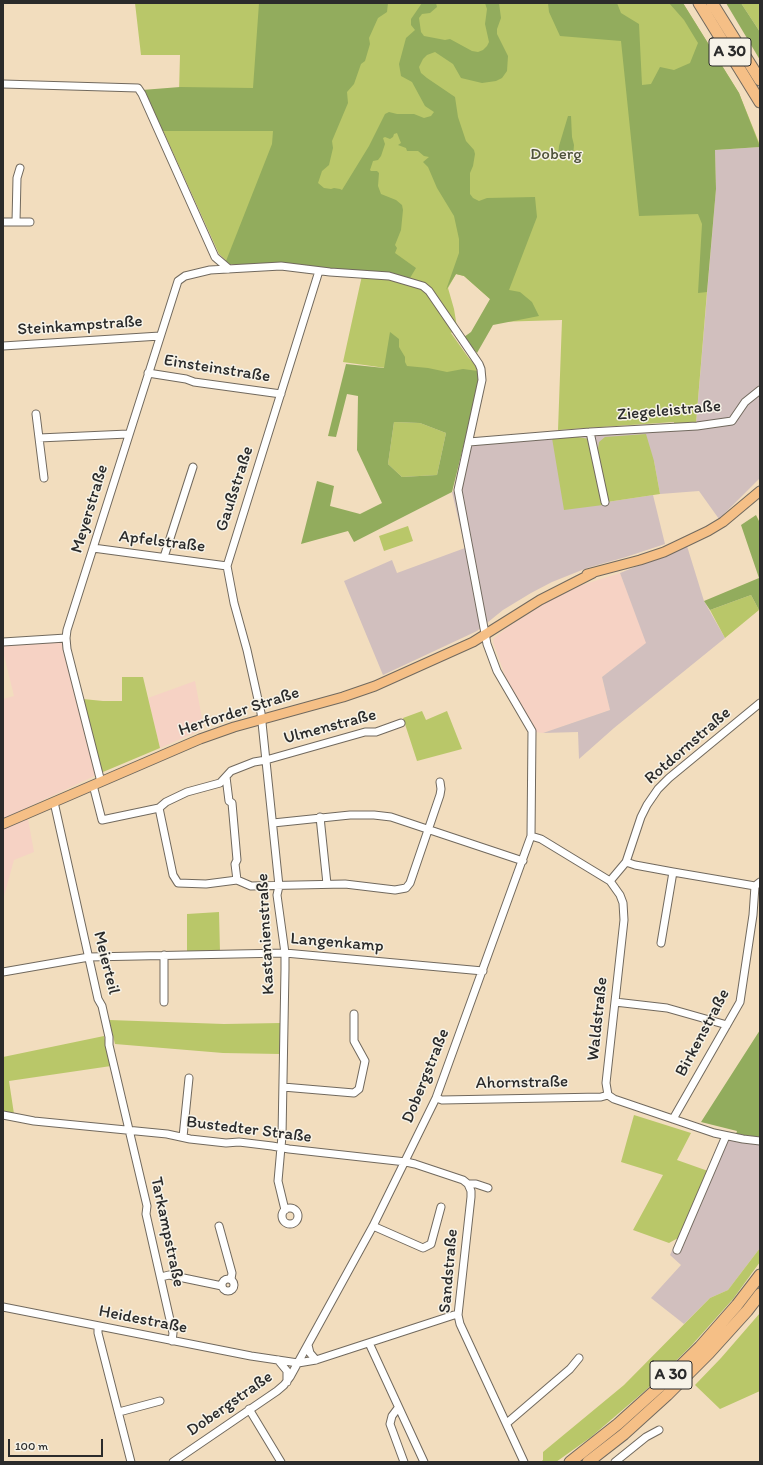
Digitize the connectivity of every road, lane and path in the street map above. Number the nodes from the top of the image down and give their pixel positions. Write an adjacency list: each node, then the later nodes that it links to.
1 (699, 3): 5 (highway, A 30)
2 (712, 3): 3 (highway, A 30)
3 (760, 80)
4 (3, 84): 10 (street)
5 (760, 102)
6 (20, 168): 8 (street)
7 (3, 222): 8 (street)
8 (16, 222): 9 (street)
9 (30, 222)
10 (215, 257): 11 (street); 12 (street)
11 (229, 269): 12 (street, Meyerstraße); 13 (street, Meyerstraße)
12 (210, 270): 14 (street, Meyerstraße)
13 (319, 271): 18 (street, Gaußstraße); 23 (street, Meyerstraße)
14 (160, 336): 15 (street, Steinkampstraße); 16 (street, Meyerstraße)
15 (3, 346)
16 (148, 373): 18 (street, Einsteinstraße); 21 (street, Meyerstraße)
17 (760, 390): 20 (street, Ziegeleistraße)
18 (281, 394): 30 (street, Gaußstraße)
19 (36, 414): 22 (street)
20 (590, 432): 23 (street, Ziegeleistraße); 27 (street)
21 (128, 434): 22 (street); 28 (street, Meyerstraße)
22 (39, 438): 25 (street)
23 (469, 442): 31 (street, Dobergstraße)
24 (193, 467): 29 (street)
25 (44, 478)
26 (760, 491): 31 (main road, Herforder Straße)
27 (605, 502)
28 (93, 548): 29 (street, Apfelstraße); 32 (street, Meyerstraße)
29 (164, 557): 30 (street, Apfelstraße)
30 (227, 566): 35 (street, Gaußstraße)
31 (486, 634): 35 (main road, Herforder Straße); 47 (street, Dobergstraße)
32 (66, 638): 33 (street); 40 (street, Meyerstraße)
33 (3, 642)
34 (760, 703): 49 (street, Rotdornstraße)
35 (262, 720): 37 (street, Kastanienstraße); 40 (main road, Herforder Straße)
36 (401, 723): 37 (street, Ulmenstraße)
37 (266, 760): 38 (street, Ulmenstraße); 44 (street, Kastanienstraße)
38 (226, 777): 42 (street, Ulmenstraße); 51 (street)
39 (440, 782): 46 (street)
40 (97, 783): 41 (main road, Herforder Straße); 42 (street, Meyerstraße)
41 (54, 802): 45 (main road, Herforder Straße); 59 (street, Meierteil)
42 (159, 808): 51 (street)
43 (320, 818): 44 (street); 46 (street); 53 (street)
44 (273, 823): 55 (street, Kastanienstraße)
45 (3, 824)
46 (429, 829): 48 (street); 53 (street)
47 (531, 836): 48 (street, Dobergstraße); 52 (street, Waldstraße)
48 (523, 861): 61 (street, Dobergstraße)
49 (626, 862): 50 (street); 52 (street, Rotdornstraße)
50 (674, 872): 54 (street); 56 (street)
51 (237, 880): 55 (street)
52 (610, 881): 63 (street, Waldstraße)
53 (327, 884): 55 (street)
54 (758, 884): 65 (street, Birkenstraße)
55 (279, 886): 57 (street, Kastanienstraße)
56 (661, 943)
57 (285, 953): 58 (street, Langenkamp); 61 (street, Langenkamp); 67 (street, Kastanienstraße)
58 (164, 955): 59 (street, Langenkamp); 62 (street)
59 (89, 957): 60 (street, Langenkamp); 72 (street, Meierteil)
60 (3, 972)
61 (483, 972): 69 (street, Dobergstraße)
62 (164, 1002)
63 (615, 1002): 65 (street); 68 (street, Waldstraße)
64 (354, 1014): 67 (street)
65 (727, 1025): 71 (street, Birkenstraße)
66 (190, 1078): 74 (street)
67 (282, 1086): 76 (street, Kastanienstraße)
68 (608, 1095): 69 (street, Ahornstraße); 71 (street)
69 (436, 1098): 77 (street, Dobergstraße)
70 (3, 1115): 72 (street, Bustedter Straße)
71 (673, 1119): 73 (street)
72 (129, 1131): 74 (street, Bustedter Straße); 86 (street, Tarkampstraße)
73 (726, 1136): 75 (street); 84 (street)
74 (183, 1138): 76 (street, Bustedter Straße)
75 (760, 1141)
76 (282, 1147): 77 (street, Bustedter Straße); 81 (street, Kastanienstraße)
77 (406, 1162): 78 (street, Bustedter Straße); 83 (street, Dobergstraße)
78 (468, 1184): 79 (street, Bustedter Straße); 91 (street, Sandstraße)
79 (488, 1188)
80 (441, 1207): 83 (street)
81 (286, 1210)
82 (220, 1226): 87 (street)
83 (373, 1226): 95 (street, Dobergstraße)
84 (677, 1250)
85 (760, 1275): 113 (highway, A 30)
86 (161, 1277): 88 (street); 93 (street, Tarkampstraße)
87 (231, 1280): 88 (street); 88 (street)
88 (222, 1286)
89 (760, 1294): 114 (highway, A 30)
90 (3, 1307): 92 (street, Heidestraße)
91 (458, 1315): 94 (street, Heidestraße); 105 (street, Sandstraße)
92 (98, 1326): 93 (street, Heidestraße); 104 (street)
93 (172, 1341): 97 (street, Heidestraße)
94 (369, 1343): 98 (street, Heidestraße); 102 (street)
95 (308, 1345): 98 (street); 99 (street, Dobergstraße)
96 (579, 1358): 105 (street)
97 (278, 1360): 99 (street, Heidestraße); 100 (street)
98 (316, 1360): 99 (street, Heidestraße)
99 (298, 1363): 100 (street, Dobergstraße)
100 (287, 1382): 103 (street, Dobergstraße)
101 (160, 1401): 104 (street)
102 (398, 1408): 110 (street); 111 (street)
103 (249, 1410): 108 (street, Dobergstraße); 109 (street)
104 (119, 1412): 107 (street)
105 (507, 1423): 112 (street, Sandstraße)
106 (659, 1430): 115 (street)
107 (130, 1462)
108 (173, 1462)
109 (281, 1462)
110 (404, 1462)
111 (424, 1462)
112 (524, 1462)
113 (570, 1462)
114 (588, 1462)
115 (615, 1462)

